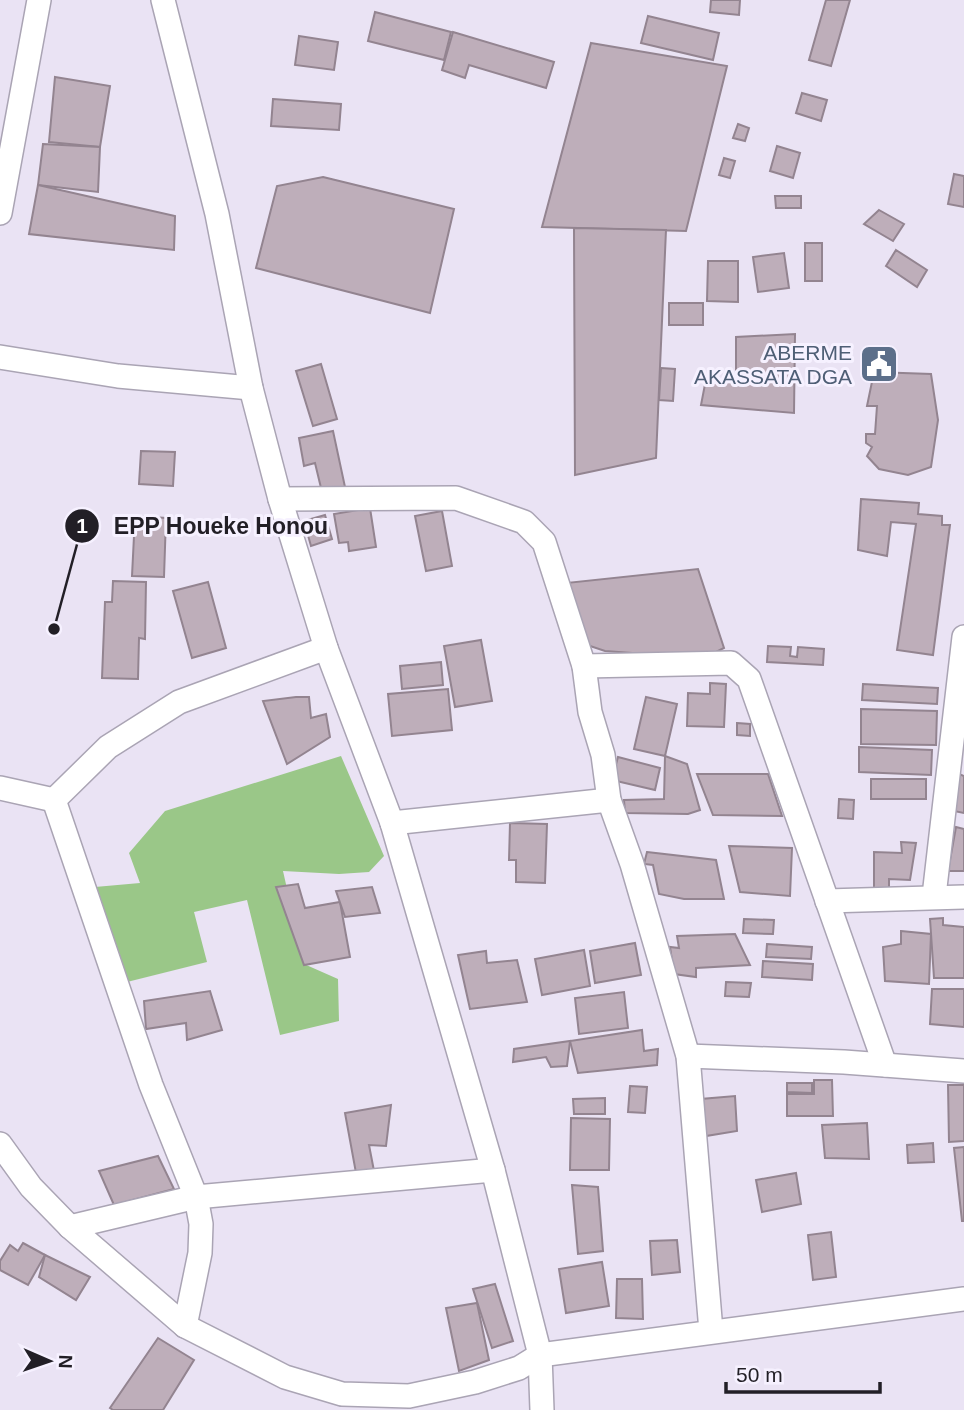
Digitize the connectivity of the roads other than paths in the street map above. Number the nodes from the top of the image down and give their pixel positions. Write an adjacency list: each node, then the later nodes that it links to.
1 (39, 0): 3 (street)
2 (163, 0): 5 (street)
3 (0, 213)
4 (0, 357): 5 (street)
5 (251, 387): 6 (street)
6 (280, 499): 8 (street); 9 (street)
7 (964, 637): 10 (street)
8 (326, 648): 12 (street); 14 (street)
9 (584, 666): 13 (street); 17 (street)
10 (961, 678): 15 (street)
11 (0, 788): 12 (street)
12 (54, 800): 23 (street)
13 (609, 800): 14 (street); 18 (street)
14 (392, 823): 22 (street)
15 (934, 896): 16 (street); 17 (street)
16 (964, 897)
17 (827, 901): 19 (street)
18 (688, 1056): 19 (street); 27 (street)
19 (885, 1065): 20 (street)
20 (964, 1071)
21 (0, 1143): 24 (street)
22 (493, 1170): 23 (street); 28 (street)
23 (196, 1197): 24 (street); 26 (street)
24 (70, 1227): 26 (street)
25 (964, 1299): 27 (street)
26 (185, 1326): 28 (street)
27 (711, 1331): 28 (street)
28 (540, 1354): 29 (street)
29 (542, 1410)

